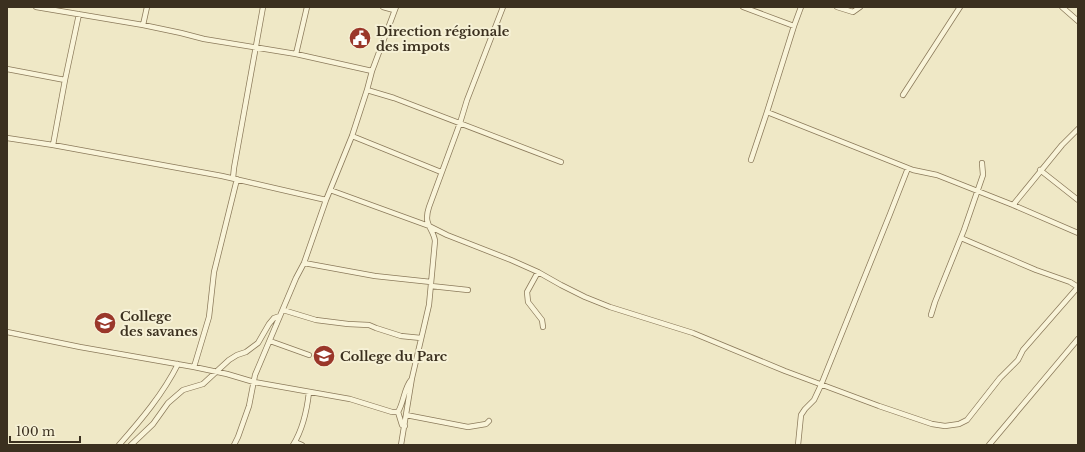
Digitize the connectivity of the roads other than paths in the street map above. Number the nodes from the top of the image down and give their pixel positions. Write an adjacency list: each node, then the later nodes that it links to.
1 (36, 7): 14 (street)
2 (147, 7): 16 (street)
3 (263, 7): 18 (street)
4 (307, 7): 19 (street)
5 (383, 7): 13 (street)
6 (503, 7): 26 (street)
7 (743, 7): 17 (street)
8 (801, 7): 17 (street)
9 (837, 7): 10 (street)
10 (860, 7)
11 (960, 7): 24 (street)
12 (1062, 7): 15 (street)
13 (395, 8): 21 (street)
14 (79, 14): 16 (street); 22 (street)
15 (1078, 20)
16 (143, 26): 18 (street)
17 (794, 26): 25 (street)
18 (256, 48): 19 (street); 37 (street)
19 (296, 54): 21 (street)
20 (7, 69): 22 (street)
21 (372, 71): 23 (street)
22 (65, 80): 30 (street)
23 (368, 90): 26 (street); 28 (street)
24 (903, 95)
25 (768, 112): 31 (street); 34 (street)
26 (460, 123): 32 (street); 36 (street)
27 (1078, 129): 35 (street)
28 (352, 136): 36 (street); 38 (street)
29 (7, 138): 30 (street)
30 (54, 145): 37 (street)
31 (751, 160)
32 (560, 162)
33 (982, 163): 39 (street)
34 (908, 168): 39 (street); 65 (street)
35 (1040, 170): 41 (street); 42 (street)
36 (441, 172): 43 (street)
37 (235, 178): 40 (street); 61 (street)
38 (330, 190): 40 (street); 43 (street)
39 (977, 192): 42 (street); 45 (street)
40 (326, 200): 46 (street)
41 (1078, 200)
42 (1012, 205): 44 (street)
43 (429, 226): 47 (street); 48 (street)
44 (1078, 233)
45 (961, 238): 49 (street); 52 (street)
46 (304, 264): 48 (street); 51 (street)
47 (538, 272): 54 (street); 65 (street)
48 (431, 284): 50 (street); 56 (street)
49 (1078, 287): 65 (street)
50 (468, 290)
51 (283, 310): 53 (street); 56 (street)
52 (931, 315)
53 (280, 316): 58 (street); 62 (street)
54 (543, 327)
55 (7, 332): 60 (street)
56 (421, 338): 63 (street)
57 (1078, 339): 78 (street)
58 (270, 341): 59 (street); 64 (street)
59 (309, 355)
60 (178, 364): 61 (street); 72 (street)
61 (194, 367): 62 (street)
62 (216, 372): 64 (street); 73 (street)
63 (412, 378): 67 (street); 68 (street)
64 (254, 382): 66 (street); 74 (street)
65 (821, 385): 77 (street)
66 (309, 392): 67 (street); 71 (street)
67 (398, 412): 70 (street)
68 (406, 415): 69 (street); 70 (street)
69 (489, 421)
70 (405, 426): 76 (street)
71 (294, 443): 75 (street)
72 (119, 445)
73 (131, 445)
74 (234, 445)
75 (302, 445)
76 (401, 445)
77 (798, 445)
78 (989, 445)

